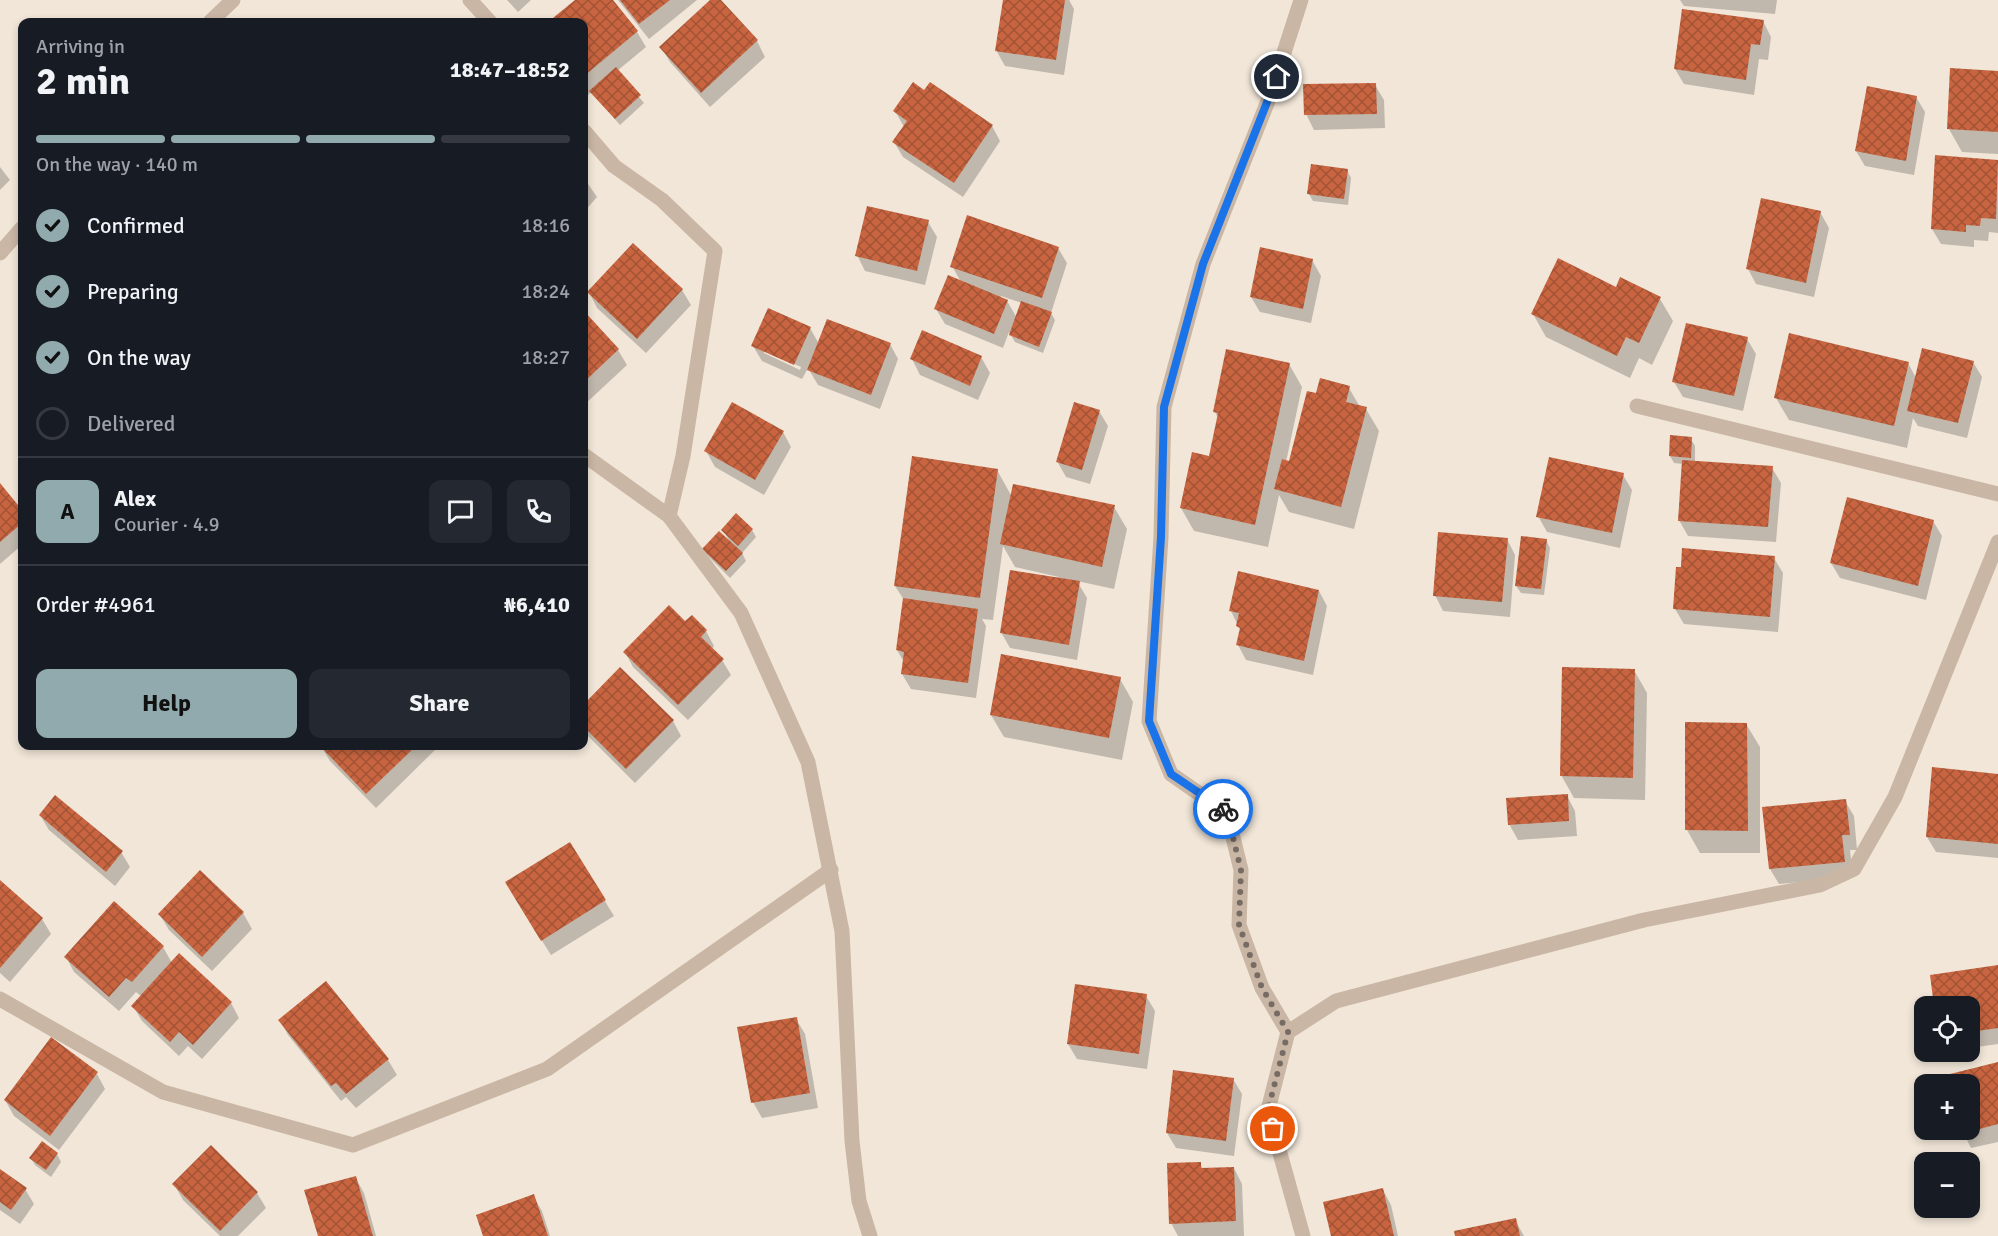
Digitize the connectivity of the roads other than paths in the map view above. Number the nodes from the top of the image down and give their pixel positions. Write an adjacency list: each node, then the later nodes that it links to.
1 (232, 0): 4 (street)
2 (470, 0): 5 (street)
3 (1301, 0): 16 (street)
4 (214, 18)
5 (486, 18)
6 (588, 136): 12 (street)
7 (18, 233): 8 (street)
8 (0, 253)
9 (1637, 406): 11 (street)
10 (588, 458): 12 (street)
11 (1998, 494)
12 (669, 516): 14 (street)
13 (1998, 542): 16 (street)
14 (831, 870): 15 (street); 17 (street)
15 (0, 999)
16 (1288, 1032): 18 (street)
17 (870, 1236)
18 (1304, 1236)

